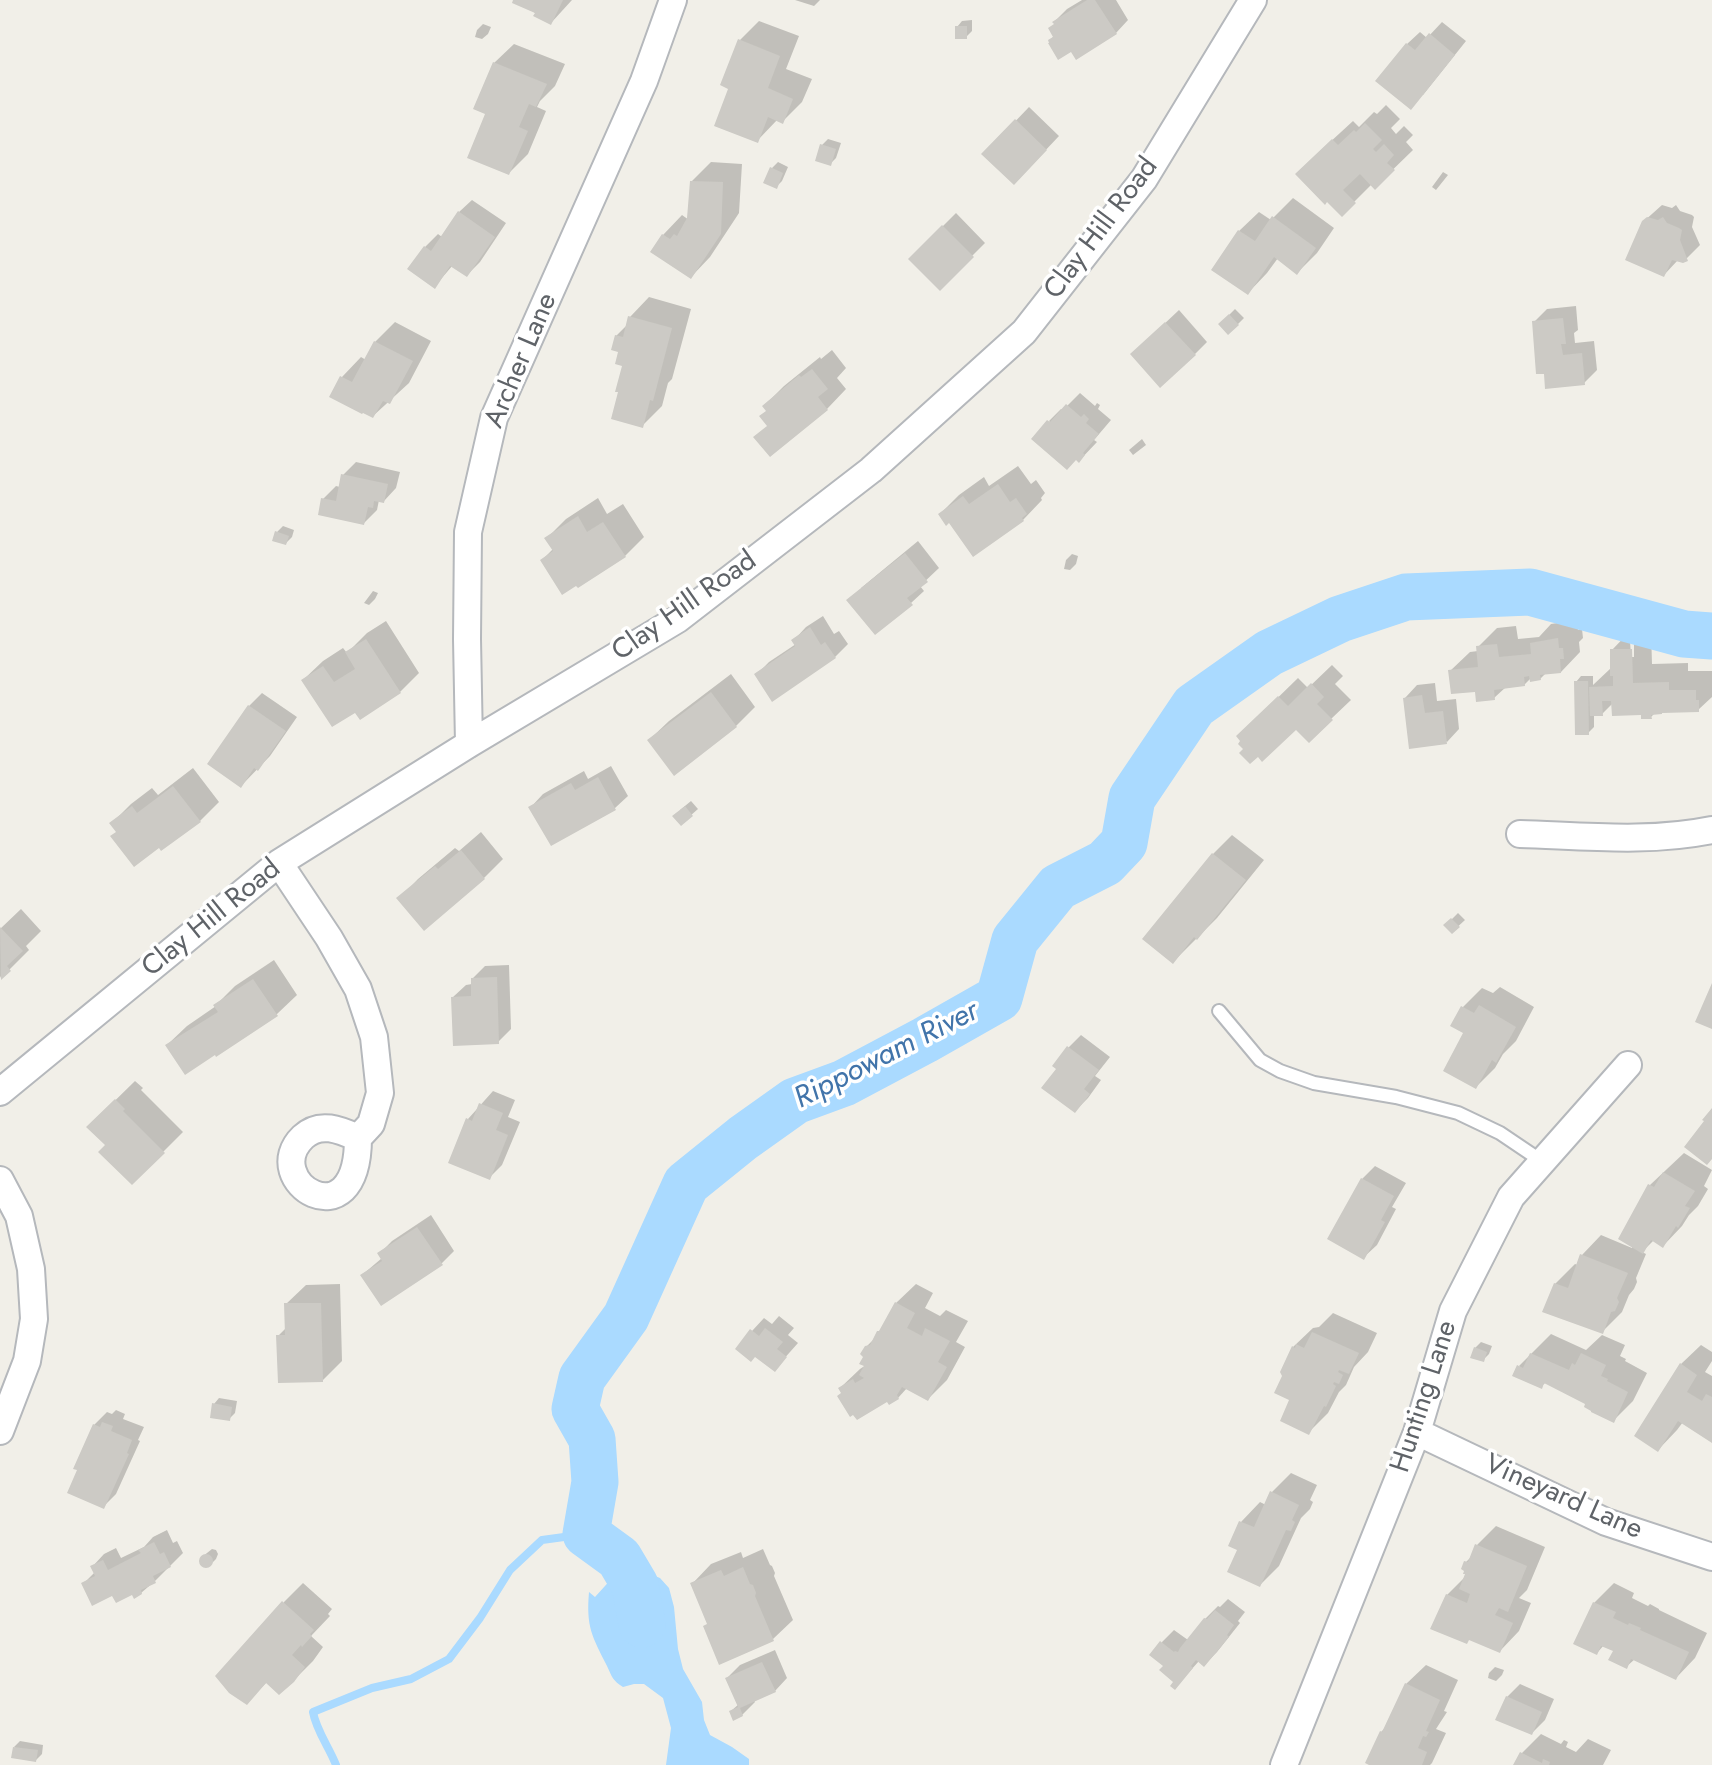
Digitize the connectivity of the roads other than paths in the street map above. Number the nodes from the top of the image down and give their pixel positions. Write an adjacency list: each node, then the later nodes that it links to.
1 (673, 0): 3 (street, Archer Lane)
2 (1253, 0): 3 (street, Clay Hill Road)
3 (468, 744): 6 (street, Clay Hill Road)
4 (1712, 830): 5 (street)
5 (1520, 834)
6 (279, 863): 9 (street, Clay Hill Road); 10 (street)
7 (1219, 1011): 11 (lane)
8 (1628, 1066): 11 (street, Hunting Lane)
9 (0, 1092)
10 (358, 1138)
11 (1543, 1162): 14 (street, Hunting Lane)
12 (0, 1180): 13 (street)
13 (0, 1431)
14 (1417, 1432): 15 (street, Vineyard Lane); 16 (street, Hunting Lane)
15 (1712, 1557)
16 (1284, 1765)

